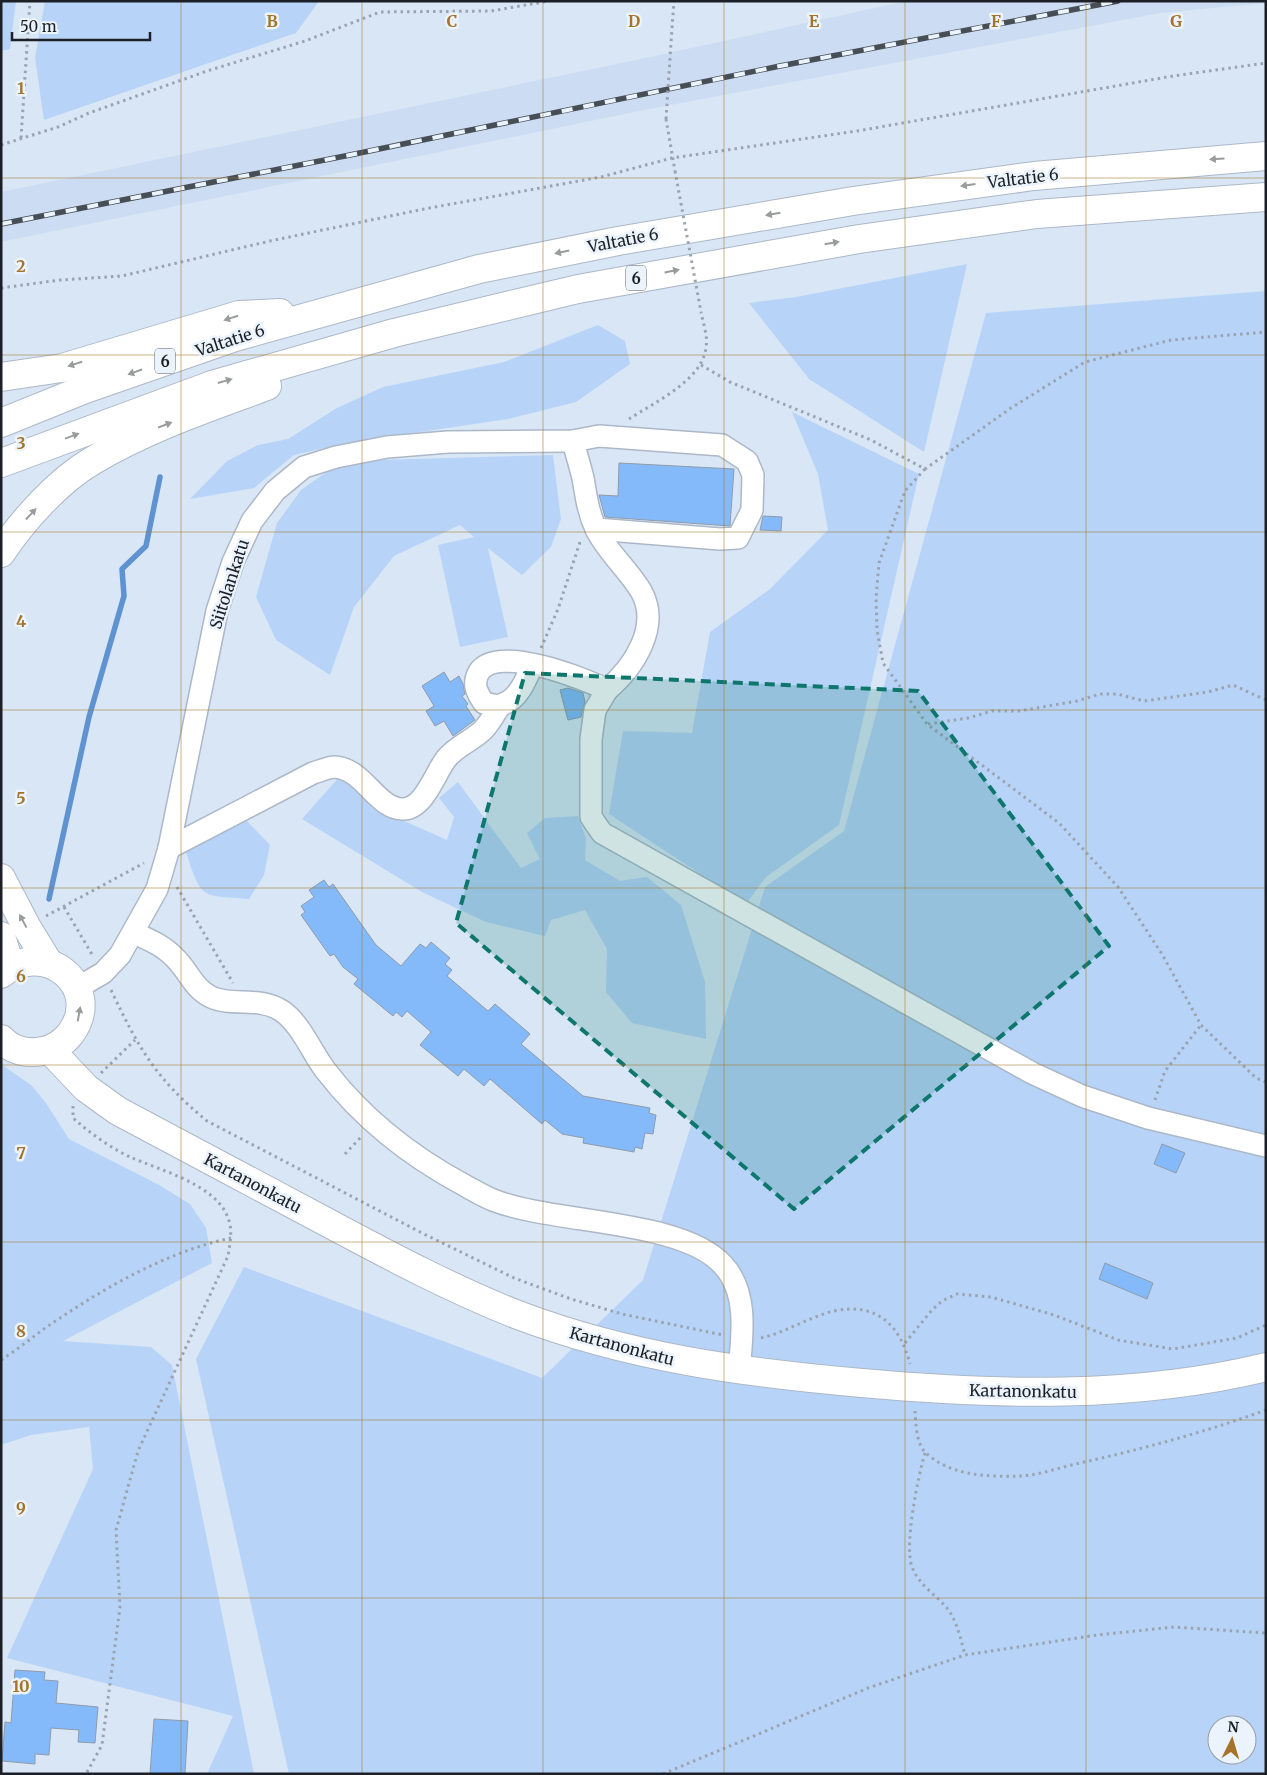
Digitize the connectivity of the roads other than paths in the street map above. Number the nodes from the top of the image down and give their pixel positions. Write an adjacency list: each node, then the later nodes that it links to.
1 (1266, 156): 4 (main road, Valtatie 6 / 6, one-way to 4)
2 (1266, 197): 3 (main road, 6, one-way to 2)
3 (578, 289): 8 (main road, 6, one-way to 3); 10 (main road, one-way to 3)
4 (332, 310): 5 (main road, one-way to 5); 6 (main road, Valtatie 6 / 6, one-way to 6)
5 (1, 377)
6 (1, 423)
7 (573, 441): 9 (street); 9 (street, Siitolankatu); 14 (street, Siitolankatu)
8 (1, 463)
9 (592, 521): 12 (street)
10 (1, 553)
11 (532, 665): 12 (street); 13 (street); 13 (street)
12 (608, 690): 23 (street)
13 (500, 706): 14 (street)
14 (167, 856): 16 (street, Siitolankatu)
15 (1, 878): 18 (main road, one-way to 15)
16 (134, 933): 20 (street, Siitolankatu); 25 (street)
17 (1, 936): 19 (main road)
18 (48, 962): 19 (main road); 20 (main road)
19 (6, 970)
20 (77, 988): 22 (main road, one-way to 20)
21 (1, 1039): 22 (main road)
22 (50, 1050): 25 (main road, Kartanonkatu)
23 (1266, 1146)
24 (1266, 1367): 25 (main road, Kartanonkatu)
25 (739, 1371)

